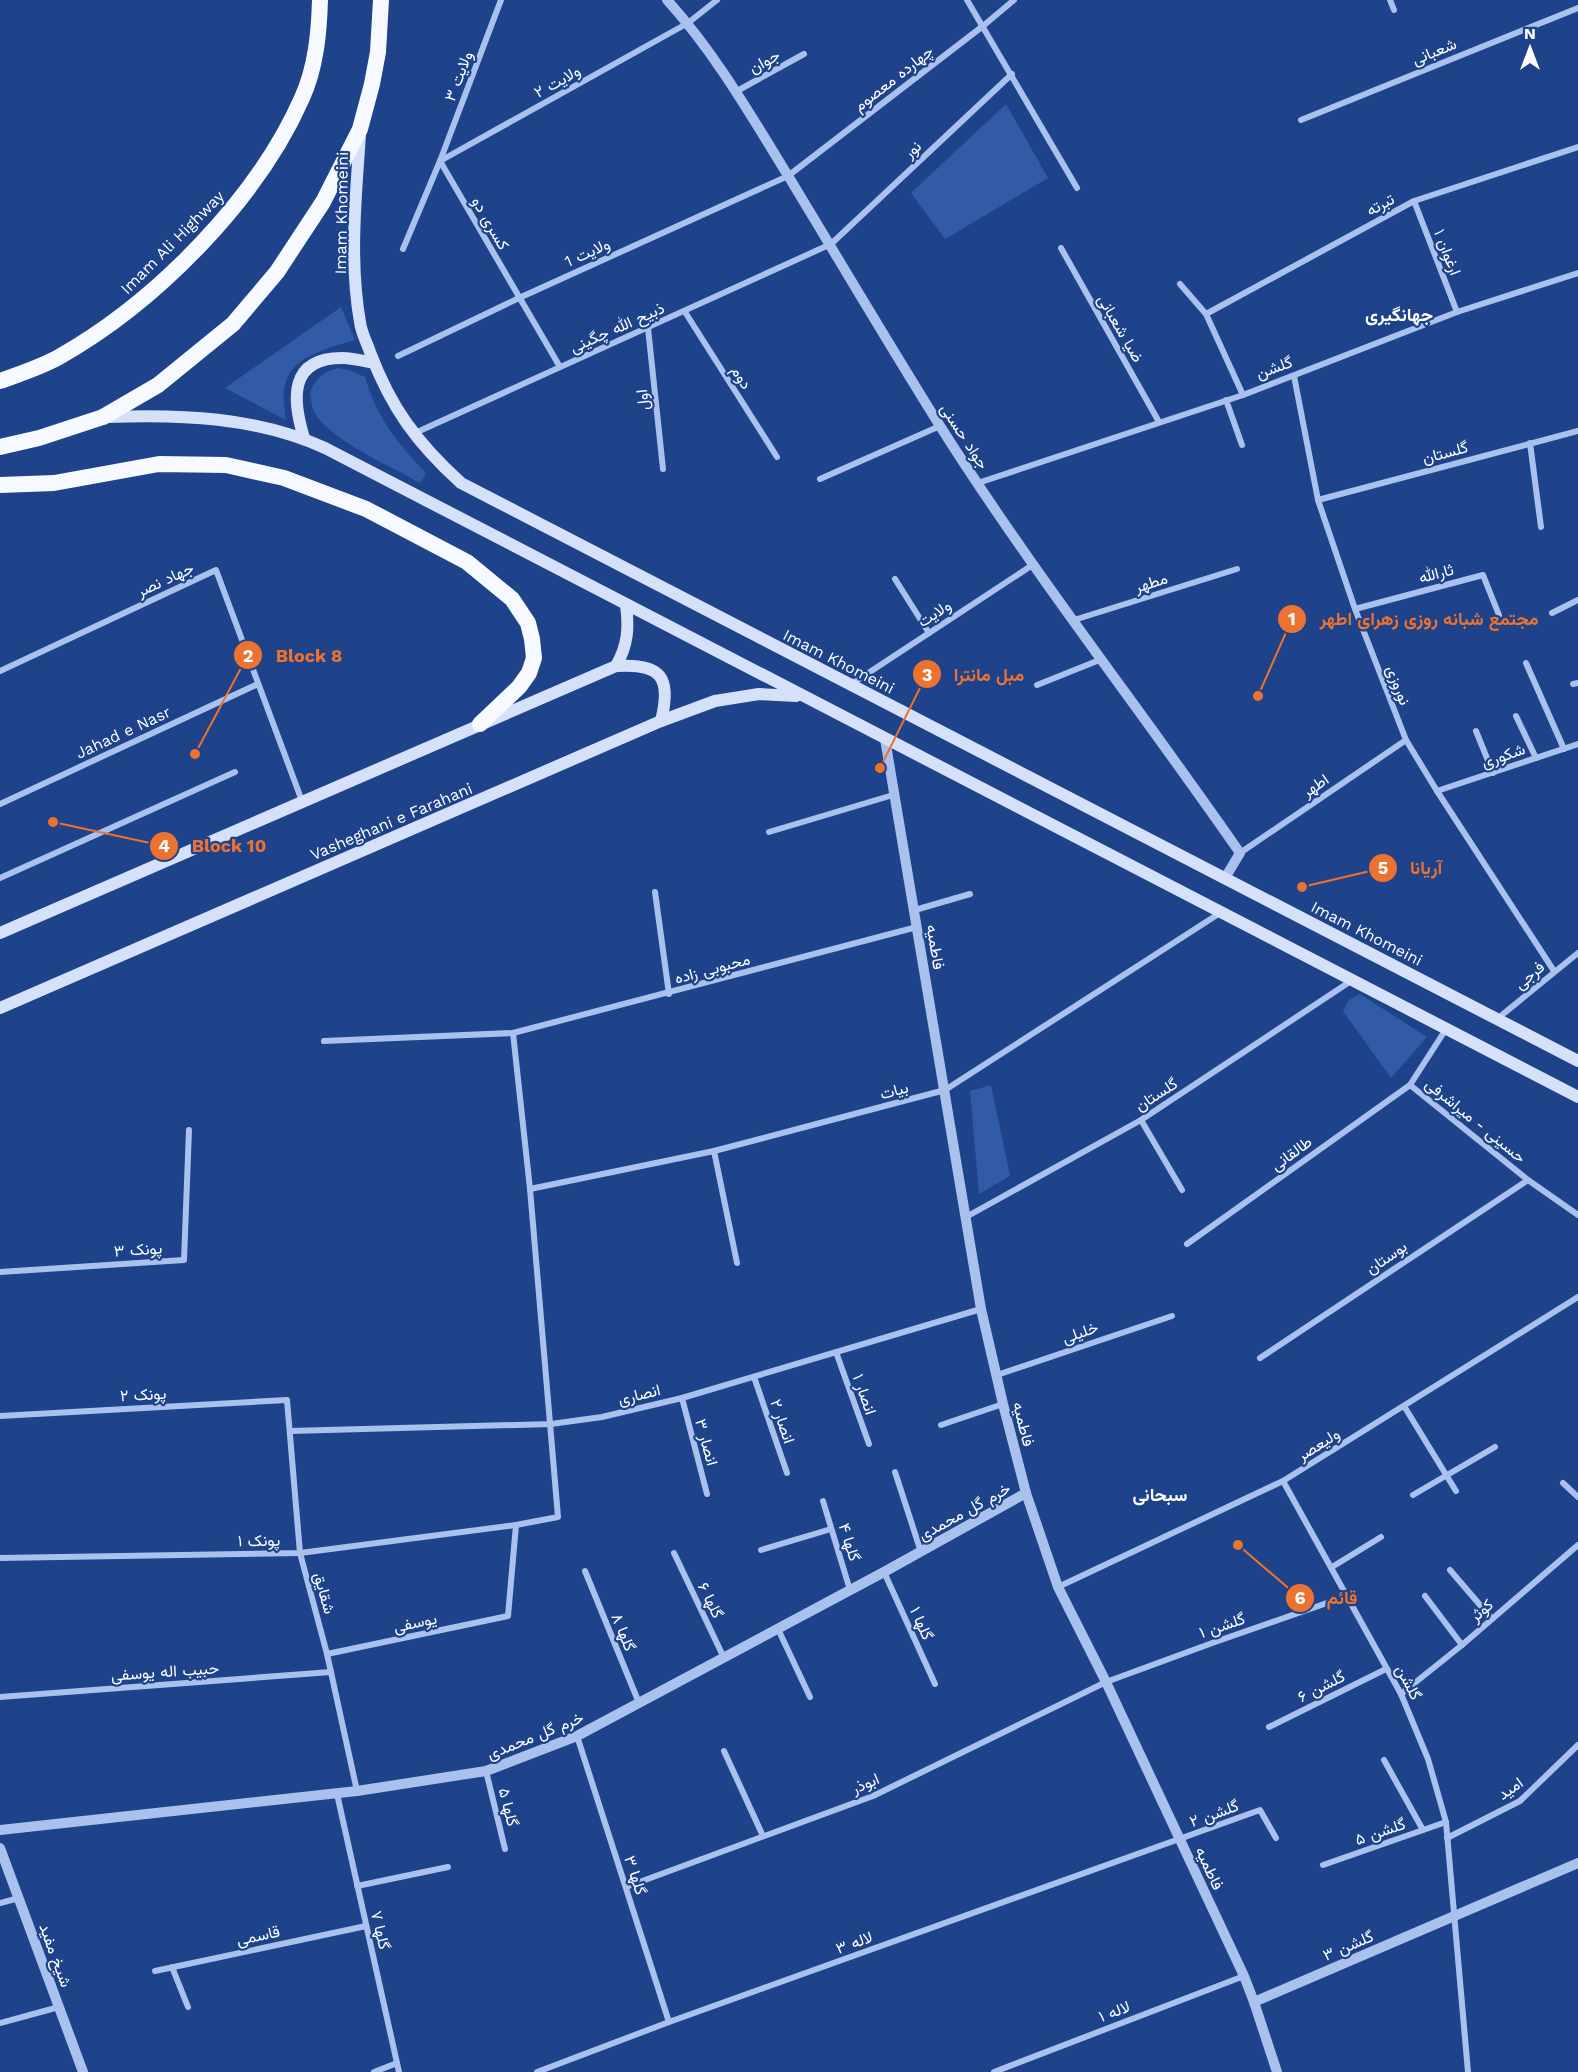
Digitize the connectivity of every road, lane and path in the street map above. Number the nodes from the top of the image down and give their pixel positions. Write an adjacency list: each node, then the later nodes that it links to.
1 (320, 0): 37 (highway, Imam Ali Highway)
2 (381, 0): 17 (highway)
3 (501, 0): 19 (street, ولایت ۳)
4 (667, 0): 11 (street, جواد حسنی)
5 (717, 0): 11 (street, ولایت ۲)
6 (967, 0): 12 (street)
7 (1014, 0): 12 (street, چهارده معصوم)
8 (1390, 0): 10 (street)
9 (1578, 8): 16 (street, شعبانی)
10 (1394, 9)
11 (688, 23): 15 (street, جواد حسنی); 19 (street, ولایت ۲)
12 (983, 26): 14 (street); 20 (street, چهارده معصوم)
13 (804, 54): 15 (street, جوان)
14 (1012, 74): 21 (street); 23 (street, نور)
15 (737, 91): 20 (street, جواد حسنی)
16 (1300, 120)
17 (360, 129): 34 (main road, Imam Khomeini); 40 (highway)
18 (1578, 147): 22 (street, تبرته)
19 (440, 161): 25 (street, ولایت ۳); 28 (street, کسری دو)
20 (788, 176): 23 (street, جواد حسنی); 28 (street, ولایت 1)
21 (1077, 188)
22 (1414, 201): 30 (street, ارغوان ۱); 31 (street, تبرته)
23 (831, 244): 29 (street, ذبیح الله چگینی); 42 (street, جواد حسنی)
24 (1060, 248): 41 (street, ضیا شعبانی)
25 (403, 249)
26 (1578, 273): 30 (street, گلشن)
27 (1180, 284): 31 (street)
28 (519, 298): 33 (street, ولایت 1); 35 (street, کسری دو)
29 (685, 312): 32 (street, ذبیح الله چگینی); 49 (street, دوم)
30 (1457, 312): 36 (street, گلشن)
31 (1206, 314): 38 (street)
32 (648, 328): 35 (street, ذبیح الله چگینی); 50 (street, اول)
33 (399, 356)
34 (374, 363): 44 (main road, Imam Khomeini); 45 (main road)
35 (560, 367): 44 (street, ذبیح الله چگینی)
36 (1294, 376): 38 (street, گلشن); 54 (street, نوروزی)
37 (0, 381)
38 (1243, 395): 39 (street, گلشن)
39 (1226, 400): 41 (street, گلشن); 47 (street)
40 (103, 417): 45 (main road); 48 (highway)
41 (1158, 422): 52 (street, گلشن)
42 (940, 426): 51 (street); 52 (street, جواد حسنی)
43 (1578, 430): 46 (street, گلستان)
44 (414, 434): 71 (main road, Imam Khomeini)
45 (304, 438): 60 (main road)
46 (1530, 444): 54 (street, گلستان); 55 (street)
47 (1242, 445)
48 (0, 447)
49 (777, 457)
50 (663, 469)
51 (820, 479)
52 (978, 483): 56 (street, جواد حسنی)
53 (0, 485): 76 (highway)
54 (1318, 500): 61 (street, نوروزی)
55 (1541, 526)
56 (1034, 564): 64 (street, جواد حسنی); 65 (street, ولایت)
57 (1237, 569): 64 (street, مطهر)
58 (895, 579): 65 (street)
59 (1578, 600): 62 (street)
60 (626, 605): 68 (main road); 73 (main road)
61 (1355, 609): 63 (street, ثارالله); 79 (street, نوروزی)
62 (1552, 613)
63 (1499, 615)
64 (1074, 620): 66 (street, جواد حسنی)
65 (929, 633): 71 (street, ولایت)
66 (1102, 660): 72 (street); 90 (street, جواد حسنی)
67 (1526, 663): 81 (street)
68 (615, 666): 75 (main road); 76 (main road)
69 (0, 671): 70 (street, جهاد نصر)
70 (258, 684): 87 (street, جهاد نصر); 88 (street, Jahad e Nasr)
71 (850, 685): 92 (main road, Imam Khomeini)
72 (1037, 686)
73 (802, 696): 75 (main road, Vasheghani e Farahani); 78 (main road)
74 (1516, 716): 82 (street)
75 (661, 721): 103 (main road, Vasheghani e Farahani)
76 (480, 724): 87 (main road)
77 (1476, 731): 84 (street)
78 (885, 739): 86 (street, فاطمیه); 96 (main road)
79 (1406, 740): 85 (street, نوروزی); 90 (street, اطهر)
80 (1578, 744): 81 (street, شکوری)
81 (1564, 748): 82 (street, شکوری)
82 (1536, 758): 84 (street, شکوری)
83 (234, 772): 91 (street)
84 (1493, 772): 85 (street, شکوری)
85 (1437, 791): 100 (street, نوروزی)
86 (893, 795): 89 (street); 95 (street, فاطمیه)
87 (302, 801): 98 (main road)
88 (0, 804)
89 (769, 832)
90 (1240, 853): 92 (street)
91 (0, 878)
92 (1225, 878): 104 (main road, Imam Khomeini)
93 (655, 892): 102 (street)
94 (970, 894): 95 (street)
95 (915, 910): 97 (street, فاطمیه)
96 (1221, 912): 101 (main road); 110 (street, بیات)
97 (917, 927): 102 (street, محبوبی زاده); 110 (street, فاطمیه)
98 (0, 933)
99 (1578, 952): 100 (street, فرجی)
100 (1554, 971): 104 (street, فرجی)
101 (1352, 980): 105 (main road); 112 (street, گلستان)
102 (669, 994): 106 (street, محبوبی زاده)
103 (0, 1008)
104 (1497, 1019): 108 (main road, Imam Khomeini)
105 (1446, 1029): 109 (street, حسینی - میراشرفی); 111 (main road)
106 (513, 1033): 107 (street, محبوبی زاده); 116 (street)
107 (324, 1041)
108 (1578, 1061)
109 (1410, 1085): 115 (street, حسینی - میراشرفی); 120 (street, طالقانی)
110 (945, 1090): 114 (street, بیات); 119 (street, فاطمیه)
111 (1578, 1097)
112 (1141, 1120): 117 (street); 119 (street, گلستان)
113 (189, 1130): 122 (street, پونک ۳)
114 (714, 1151): 116 (street, بیات); 121 (street)
115 (1528, 1179): 118 (street, حسینی - میراشرفی); 127 (street, بوستان)
116 (530, 1189): 135 (street)
117 (1182, 1190)
118 (1578, 1215)
119 (966, 1217): 124 (street, فاطمیه)
120 (1187, 1244)
121 (737, 1263)
122 (0, 1272)
123 (1578, 1297): 133 (street, ولیعصر)
124 (981, 1309): 126 (street, انصاری); 128 (street, فاطمیه)
125 (1172, 1316): 128 (street, خلیلی)
126 (836, 1352): 129 (street, انصاری); 138 (street, انصار ۱)
127 (1260, 1358)
128 (997, 1375): 132 (street, فاطمیه)
129 (754, 1377): 130 (street, انصاری); 141 (street, انصار ۲)
130 (682, 1398): 135 (street, انصاری); 147 (street, انصار ۳)
131 (287, 1400): 134 (street, پونک ۲); 137 (street, شقایق)
132 (1003, 1404): 136 (street); 146 (street, فاطمیه)
133 (1404, 1406): 142 (street); 143 (street, ولیعصر)
134 (0, 1416)
135 (551, 1424): 137 (street, انصاری); 151 (street, پونک ۱)
136 (941, 1425)
137 (290, 1431): 157 (street, شقایق)
138 (869, 1444)
139 (1495, 1447): 142 (street)
140 (895, 1472): 156 (street)
141 (787, 1473)
142 (1447, 1476): 145 (street); 148 (street)
143 (1283, 1481): 160 (street, گلشن); 164 (street, ولیعصر)
144 (1563, 1483): 149 (street)
145 (1456, 1491)
146 (1026, 1493): 156 (street, خرم گل محمدی); 164 (street, فاطمیه)
147 (707, 1494)
148 (1413, 1495)
149 (1578, 1497)
150 (823, 1502): 152 (street, گلها ۴)
151 (516, 1525): 157 (street, پونک ۱); 171 (street, یوسفی)
152 (831, 1529): 155 (street); 165 (street, گلها ۴)
153 (1381, 1537): 160 (street)
154 (1578, 1545): 168 (street, کوثر)
155 (761, 1550)
156 (921, 1552): 163 (street, خرم گل محمدی)
157 (300, 1553): 159 (street, پونک ۱); 171 (street, شقایق)
158 (674, 1553): 172 (street, گلها ۶)
159 (0, 1558)
160 (1332, 1567): 166 (street, گلشن)
161 (1450, 1570): 168 (street)
162 (585, 1571): 180 (street, گلها ۸)
163 (884, 1572): 165 (street, خرم گل محمدی); 176 (street, گلها ۱)
164 (1058, 1587): 175 (street, فاطمیه)
165 (850, 1590): 169 (street, خرم گل محمدی)
166 (1347, 1596): 173 (street, گلشن); 175 (street, گلشن ۱)
167 (1425, 1596): 170 (street)
168 (1492, 1619): 170 (street, کوثر)
169 (778, 1629): 172 (street, خرم گل محمدی); 178 (street)
170 (1462, 1645): 177 (street, کوثر)
171 (327, 1654): 174 (street, شقایق)
172 (724, 1658): 180 (street, خرم گل محمدی)
173 (1386, 1668): 177 (street, گلشن); 181 (street, گلشن ۶)
174 (331, 1672): 179 (street, حبیب اله یوسفی); 187 (street, شقایق)
175 (1106, 1682): 192 (street, ابوذر); 195 (street, فاطمیه)
176 (935, 1684)
177 (1401, 1694): 189 (street, گلشن)
178 (810, 1696)
179 (0, 1697)
180 (639, 1703): 182 (street, خرم گل محمدی)
181 (1269, 1727)
182 (577, 1736): 186 (street, خرم گل محمدی); 202 (street, گلها ۳)
183 (1578, 1745): 194 (street, امید)
184 (724, 1750): 192 (street)
185 (1384, 1760): 191 (street)
186 (486, 1771): 187 (street, خرم گل محمدی); 197 (street, گلها ۵)
187 (357, 1791): 188 (street, خرم گل محمدی)
188 (337, 1794): 190 (street, خرم گل محمدی); 201 (street, گلها ۷)
189 (1446, 1822): 191 (street, گلشن ۵); 194 (street, گلشن)
190 (0, 1830)
191 (1423, 1830): 199 (street, گلشن ۵)
192 (764, 1836): 202 (street, ابوذر)
193 (1276, 1838): 195 (street, گلشن ۲)
194 (1447, 1838): 205 (street, گلشن)
195 (1181, 1839): 209 (street, فاطمیه); 213 (street, لاله ۳)
196 (0, 1848): 203 (street, شیخ مفید)
197 (506, 1849)
198 (1578, 1863): 205 (street)
199 (1323, 1865)
200 (448, 1867): 201 (street)
201 (357, 1886): 206 (street, گلها ۷)
202 (626, 1887): 213 (street, گلها ۳)
203 (19, 1898): 204 (street); 211 (street, شیخ مفید)
204 (0, 1904)
205 (1454, 1916): 210 (street, گلشن ۳); 222 (street, گلشن)
206 (366, 1926): 207 (street, قاسمی); 215 (street, گلها ۷)
207 (172, 1967): 208 (street, قاسمی); 212 (street)
208 (155, 1971)
209 (1244, 1976): 210 (street, فاطمیه); 220 (street, لاله ۱)
210 (1254, 2002): 221 (street, فاطمیه)
211 (59, 2007): 214 (street); 216 (street, شیخ مفید)
212 (188, 2007)
213 (669, 2022): 219 (street, لاله ۳)
214 (0, 2023)
215 (397, 2063): 217 (street); 218 (street, گلها ۷)
216 (83, 2072)
217 (374, 2072)
218 (399, 2072)
219 (537, 2072)
220 (994, 2072)
221 (1277, 2072)
222 (1468, 2072)

